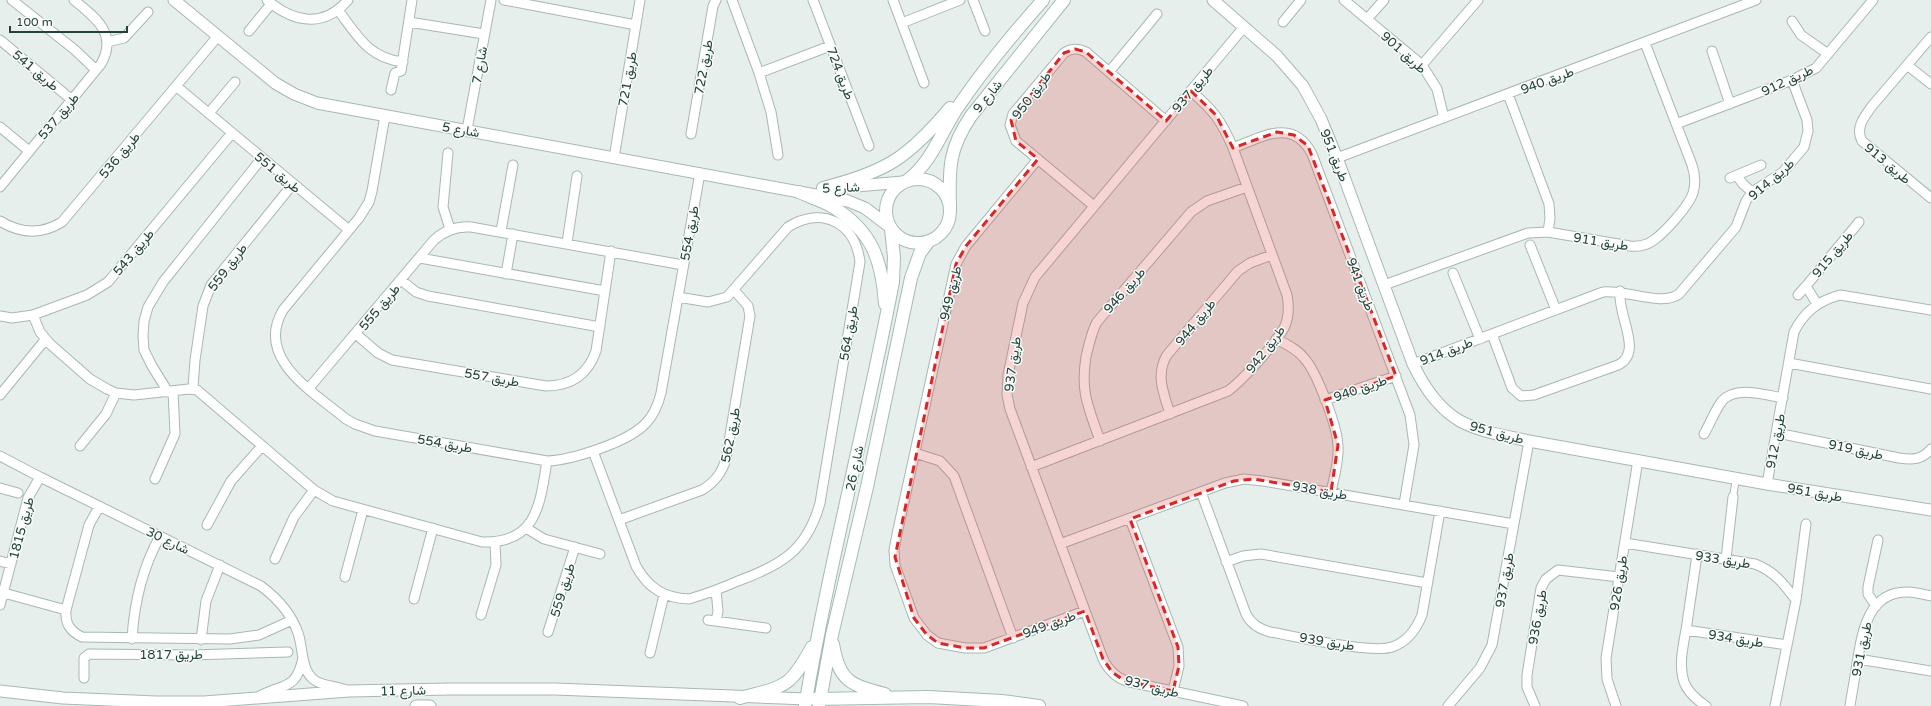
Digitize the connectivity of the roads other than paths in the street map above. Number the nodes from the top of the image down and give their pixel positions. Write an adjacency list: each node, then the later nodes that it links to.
1 (12, 0): 49 (street)
2 (174, 0): 38 (street, شارع 5)
3 (348, 0): 25 (street)
4 (412, 0): 30 (street)
5 (491, 0): 37 (street, شارع 7)
6 (504, 0): 32 (street)
7 (640, 0): 32 (street, طريق 721)
8 (716, 0): 71 (street, طريق 722)
9 (732, 0): 52 (street)
10 (813, 0): 43 (street, طريق 724)
11 (893, 0): 33 (street)
12 (960, 0): 33 (street)
13 (973, 0): 36 (street)
14 (1043, 0): 50 (main road, شارع 9)
15 (1064, 0): 95 (main road, شارع 9)
16 (1213, 0): 34 (street, طريق 951)
17 (1301, 0): 31 (street)
18 (1344, 0): 28 (street, طريق 901)
19 (1384, 0): 28 (street)
20 (1478, 0): 47 (street)
21 (1756, 0): 42 (street, طريق 940)
22 (1873, 0): 45 (street, طريق 912)
23 (77, 1): 41 (street)
24 (269, 2): 25 (street); 35 (street)
25 (338, 10): 46 (street)
26 (148, 12): 41 (street)
27 (1157, 14): 51 (street)
28 (1367, 19): 47 (street, طريق 901)
29 (1792, 21): 45 (street)
30 (409, 22): 37 (street); 46 (street)
31 (1283, 22)
32 (636, 24): 78 (street, طريق 721)
33 (902, 24): 55 (street)
34 (1244, 27): 59 (street, طريق 937); 79 (street, طريق 951)
35 (249, 31)
36 (985, 31)
37 (484, 34): 69 (street, شارع 7)
38 (218, 36): 57 (street, طريق 536); 64 (street, شارع 5)
39 (1931, 37): 48 (street, طريق 913)
40 (0, 40): 61 (street, طريق 541)
41 (107, 42): 49 (street, طريق 537)
42 (1645, 43): 60 (street, طريق 940); 67 (street, طريق 911)
43 (830, 46): 52 (street); 72 (street, طريق 724)
44 (1712, 51): 62 (street)
45 (1828, 54): 53 (street, طريق 912)
46 (403, 62): 58 (street)
47 (1422, 65): 65 (street, طريق 901)
48 (1907, 65): 56 (street); 93 (street, طريق 913)
49 (96, 70): 61 (street, طريق 537)
50 (983, 72): 85 (main road, شارع 9); 90 (main road)
51 (1109, 72): 66 (street, طريق 950); 80 (street, طريق 950)
52 (759, 73): 76 (street)
53 (1792, 80): 62 (street, طريق 912); 92 (street, طريق 914)
54 (235, 82): 63 (street)
55 (924, 83)
56 (1931, 84)
57 (176, 86): 63 (street, طريق 551); 96 (street, طريق 536)
58 (391, 90)
59 (1191, 91): 66 (street, طريق 937); 73 (street, طريق 942)
60 (1508, 94): 65 (street, طريق 940); 102 (street)
61 (72, 100): 74 (street, طريق 537)
62 (1730, 104): 67 (street, طريق 912)
63 (209, 113): 70 (street, طريق 551)
64 (385, 116): 69 (street, شارع 5); 100 (street, طريق 554)
65 (1444, 118): 79 (street, طريق 940)
66 (1166, 121): 94 (street, طريق 937)
67 (1676, 124): 102 (street, طريق 911)
68 (0, 127): 74 (street)
69 (467, 130): 78 (street, شارع 5)
70 (232, 133): 77 (street, طريق 551); 124 (street, طريق 543)
71 (691, 134)
72 (869, 146)
73 (1233, 148): 89 (street, طريق 942); 135 (street, طريق 941)
74 (29, 151): 88 (street, طريق 537)
75 (448, 153): 99 (street)
76 (778, 155)
77 (262, 158): 86 (street, طريق 551); 139 (street)
78 (614, 158): 83 (street, شارع 5)
79 (1337, 158): 114 (street, طريق 951)
80 (1038, 159): 94 (street, طريق 950); 153 (street, طريق 949)
81 (513, 165): 101 (street)
82 (1761, 165): 92 (street)
83 (700, 173): 87 (street, شارع 5); 110 (street, طريق 554)
84 (577, 176): 105 (street)
85 (906, 181): 90 (street, شارع 5); 95 (main road); 98 (main road)
86 (293, 184): 100 (street, طريق 551); 136 (street, طريق 559)
87 (779, 186): 90 (street, شارع 5); 91 (street, شارع 5)
88 (0, 187)
89 (1247, 187): 108 (street, طريق 942); 147 (street, طريق 946)
90 (823, 188)
91 (799, 192): 98 (street, شارع 5); 126 (main road)
92 (1752, 192): 118 (street, طريق 914)
93 (1931, 198)
94 (1094, 206): 157 (street, طريق 937)
95 (950, 208): 104 (main road)
96 (0, 221)
97 (1859, 222): 115 (street, طريق 915)
98 (890, 228): 104 (main road); 126 (main road, شارع 26)
99 (450, 229): 101 (street, طريق 555); 109 (street, طريق 555)
100 (349, 230): 137 (street, طريق 554)
101 (500, 231): 103 (street, طريق 555)
102 (1548, 232): 114 (street, طريق 911)
103 (513, 234): 105 (street, طريق 555); 112 (street)
104 (929, 241): 212 (main road, شارع 26)
105 (567, 243): 107 (street, طريق 555)
106 (1530, 245): 122 (street)
107 (611, 251): 110 (street, طريق 555); 117 (street, طريق 557)
108 (1272, 255): 130 (street, طريق 942); 144 (street, طريق 944)
109 (420, 258): 112 (street); 113 (street, طريق 555)
110 (683, 265): 120 (street, طريق 554)
111 (1453, 273): 131 (street, طريق 914)
112 (506, 274): 117 (street)
113 (400, 280): 127 (street); 128 (street, طريق 555)
114 (1384, 285): 134 (street, طريق 951)
115 (1806, 286): 119 (street, طريق 915); 121 (street, طريق 915)
116 (734, 290): 120 (street, طريق 564); 174 (street, طريق 562); 197 (street, طريق 564)
117 (605, 291): 127 (street, طريق 557)
118 (1620, 292): 122 (street, طريق 914); 129 (street)
119 (1798, 295)
120 (678, 297): 152 (street, طريق 554)
121 (1817, 304): 123 (street, طريق 912); 133 (street, طريق 912)
122 (1556, 310): 129 (street, طريق 914)
123 (1931, 310)
124 (33, 315): 125 (street, طريق 543); 132 (street)
125 (0, 316)
126 (886, 323): 214 (main road, شارع 26)
127 (600, 327): 128 (street, طريق 557)
128 (356, 334): 137 (street, طريق 555)
129 (1492, 334): 131 (street, طريق 914)
130 (1276, 339): 143 (street, طريق 940); 144 (street, طريق 942)
131 (1480, 339): 134 (street, طريق 914)
132 (46, 340): 140 (street); 141 (street)
133 (1789, 363): 138 (street); 142 (street, طريق 912)
134 (1413, 364): 148 (street, طريق 951)
135 (1396, 376): 143 (street, طريق 940); 168 (street, طريق 941)
136 (193, 388): 139 (street); 150 (street)
137 (310, 388): 156 (street, طريق 554)
138 (1931, 389)
139 (170, 392): 140 (street); 160 (street)
140 (116, 393): 149 (street)
141 (0, 395)
142 (1783, 398): 145 (street, طريق 912); 146 (street, طريق 912)
143 (1325, 400): 165 (street, طريق 940)
144 (1170, 414): 147 (street, طريق 942)
145 (1777, 433): 151 (street, طريق 919); 161 (street, طريق 912)
146 (1704, 434)
147 (1100, 440): 157 (street, طريق 942)
148 (1529, 441): 155 (street, طريق 951); 175 (street, طريق 937)
149 (80, 446)
150 (262, 446): 163 (street); 177 (street)
151 (1931, 449)
152 (593, 451): 156 (street, طريق 554); 174 (street, طريق 564)
153 (915, 452): 215 (street, طريق 949); 215 (street, طريق 949)
154 (0, 456): 158 (street, شارع 30)
155 (1638, 460): 159 (street, طريق 951); 183 (street, طريق 926)
156 (547, 461): 179 (street)
157 (1032, 467): 184 (street, طريق 937)
158 (40, 477): 169 (street, شارع 30); 192 (street, طريق 1815)
159 (1736, 478): 161 (street, طريق 951); 167 (street)
160 (154, 479)
161 (1767, 484): 171 (street, طريق 951)
162 (0, 488): 166 (street)
163 (314, 490): 170 (street); 188 (street)
164 (1201, 492): 165 (street, طريق 938); 173 (street, طريق 938); 191 (street, طريق 939)
165 (1331, 492): 168 (street, طريق 938)
166 (18, 494)
167 (1733, 497): 189 (street)
168 (1404, 504): 172 (street, طريق 938)
169 (99, 507): 180 (street, شارع 30); 205 (street, طريق 1817)
170 (363, 510): 178 (street); 194 (street)
171 (1931, 510)
172 (1440, 511): 175 (street, طريق 938); 196 (street, طريق 939)
173 (1130, 518): 184 (street, طريق 938); 230 (street)
174 (619, 520): 199 (street, طريق 564)
175 (1514, 524): 240 (street, طريق 937)
176 (1806, 524): 202 (street)
177 (207, 525)
178 (433, 528): 182 (street); 201 (street)
179 (526, 528): 182 (street); 185 (street, طريق 559)
180 (160, 536): 193 (street, شارع 30); 216 (street, طريق 1817)
181 (1878, 540): 204 (street)
182 (495, 542): 207 (street)
183 (1625, 543): 187 (street, طريق 933); 195 (street, طريق 926)
184 (1060, 544): 206 (street, طريق 937)
185 (575, 547): 186 (street, طريق 559); 211 (street, طريق 559)
186 (600, 554)
187 (1697, 554): 189 (street, طريق 933); 210 (street)
188 (275, 559)
189 (1726, 559): 202 (street, طريق 933)
190 (0, 561): 192 (street)
191 (1226, 562): 196 (street); 196 (street, طريق 939)
192 (11, 564): 198 (street, طريق 1815)
193 (220, 565): 208 (street, شارع 30); 218 (street, طريق 1817)
194 (345, 577)
195 (1619, 578): 241 (street, طريق 936); 242 (street, طريق 926)
196 (1427, 583)
197 (716, 590): 199 (street, طريق 564); 209 (street)
198 (4, 593): 203 (street, طريق 1815); 205 (street)
199 (664, 595): 221 (street)
200 (1931, 596): 204 (street, طريق 931)
201 (414, 599)
202 (1796, 600): 219 (street)
203 (0, 605)
204 (1876, 606): 225 (street, طريق 931)
205 (66, 610): 213 (street, طريق 1817)
206 (1085, 611): 215 (street, طريق 949); 230 (street, طريق 937)
207 (481, 615)
208 (292, 620): 217 (street, طريق 1817); 224 (street, شارع 30)
209 (766, 628)
210 (1686, 630): 219 (street, طريق 934); 243 (street)
211 (548, 632)
212 (832, 635): 233 (main road); 234 (main road, شارع 26)
213 (111, 638): 216 (street, طريق 1817); 222 (street)
214 (818, 638): 232 (main road); 235 (main road, شارع 26)
215 (1013, 638)
216 (132, 639): 218 (street, طريق 1817)
217 (230, 639): 218 (street, طريق 1817); 223 (street)
218 (201, 640)
219 (1787, 646): 244 (street)
220 (288, 652): 223 (street, طريق 1817)
221 (650, 653)
222 (110, 654): 223 (street, طريق 1817); 227 (street, طريق 1817)
223 (232, 654)
224 (303, 657): 229 (street, شارع 30); 231 (street, شارع 30)
225 (1858, 659): 226 (street); 245 (street, طريق 931)
226 (1931, 671)
227 (84, 678)
228 (0, 691): 231 (street, شارع 11)
229 (349, 691): 231 (street, شارع 11); 232 (street, شارع 11)
230 (1173, 691): 239 (street, طريق 937)
231 (257, 698)
232 (740, 698): 235 (street, شارع 11)
233 (900, 698): 234 (main road); 238 (main road)
234 (820, 702): 235 (main road)
235 (806, 703)
236 (416, 706): 237 (street, شارع 11)
237 (430, 706)
238 (1039, 706)
239 (1243, 706)
240 (1448, 706)
241 (1535, 706)
242 (1616, 706)
243 (1706, 706)
244 (1776, 706)
245 (1850, 706)

